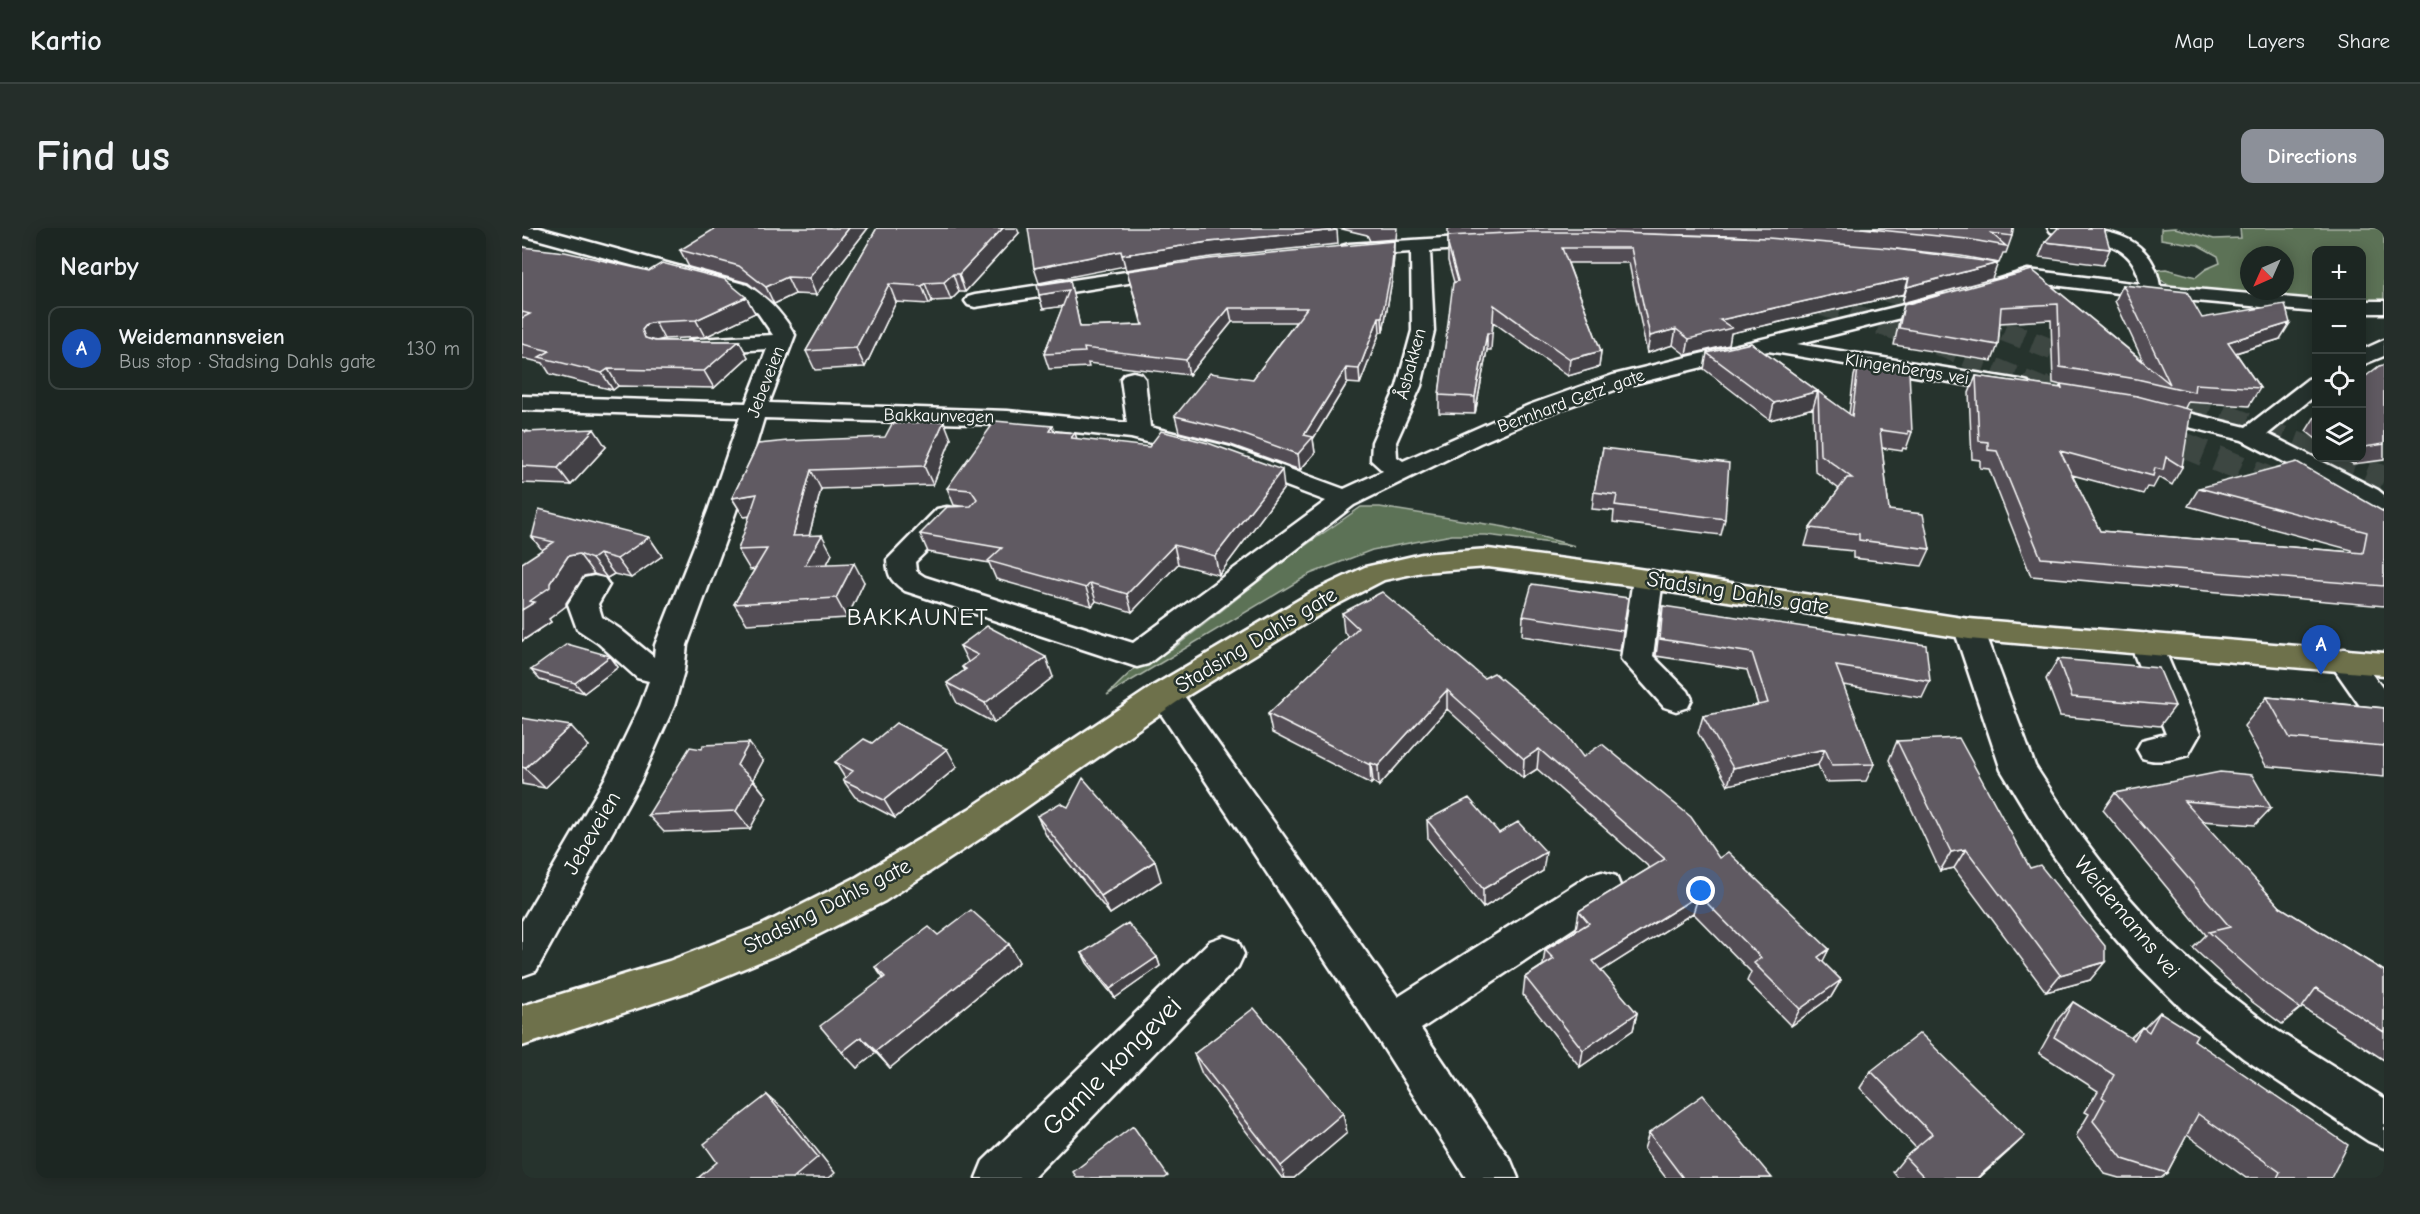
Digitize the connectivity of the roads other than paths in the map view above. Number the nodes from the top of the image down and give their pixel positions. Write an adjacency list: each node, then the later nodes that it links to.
1 (2057, 228): 7 (street)
2 (522, 229): 13 (street, Jebeveien)
3 (1515, 240): 4 (street)
4 (1420, 246): 4 (street); 26 (street, Åsbakken)
5 (1192, 268): 9 (street)
6 (1984, 279): 7 (street)
7 (2151, 291): 10 (street)
8 (1961, 296): 14 (street, Bernhard Getz' gate)
9 (975, 301)
10 (2312, 306)
11 (2384, 307): 12 (street)
12 (2366, 308)
13 (782, 342): 16 (street); 23 (street, Jebeveien)
14 (1766, 345): 20 (street, Klingenbergs vei); 26 (street, Bernhard Getz' gate)
15 (2384, 347): 17 (street)
16 (676, 348)
17 (2366, 356)
18 (1133, 379): 24 (street)
19 (2312, 387): 25 (street)
20 (2043, 390)
21 (522, 403): 23 (street, Bakkaunvegen)
22 (2128, 405): 25 (street)
23 (754, 412): 24 (street, Bakkaunvegen); 37 (street, Jebeveien)
24 (1134, 431): 27 (street, Bakkaunvegen)
25 (2251, 435): 28 (street)
26 (1400, 471): 27 (street, Bernhard Getz' gate)
27 (1345, 499): 29 (street, Bernhard Getz' gate)
28 (2379, 499)
29 (968, 516)
30 (1637, 578): 32 (main road, Stadsing Dahls gate); 34 (street); 38 (main road, Stadsing Dahls gate); 39 (street)
31 (594, 585): 37 (street)
32 (1969, 629): 33 (main road, Stadsing Dahls gate); 47 (street, Weidemanns vei)
33 (2145, 644): 35 (main road, Stadsing Dahls gate); 41 (street)
34 (1615, 651)
35 (2344, 660): 36 (main road, Stadsing Dahls gate); 40 (street)
36 (2384, 663)
37 (668, 671): 44 (street, Jebeveien)
38 (1165, 694): 45 (street, Stadsing Dahls gate); 46 (main road, Stadsing Dahls gate)
39 (1676, 699)
40 (2384, 714)
41 (2154, 749)
42 (1602, 888): 45 (street)
43 (1224, 954): 48 (street, Gamle kongevei)
44 (522, 958)
45 (1392, 1024): 49 (street, Stadsing Dahls gate)
46 (522, 1026)
47 (2384, 1125)
48 (1000, 1178)
49 (1494, 1178)

